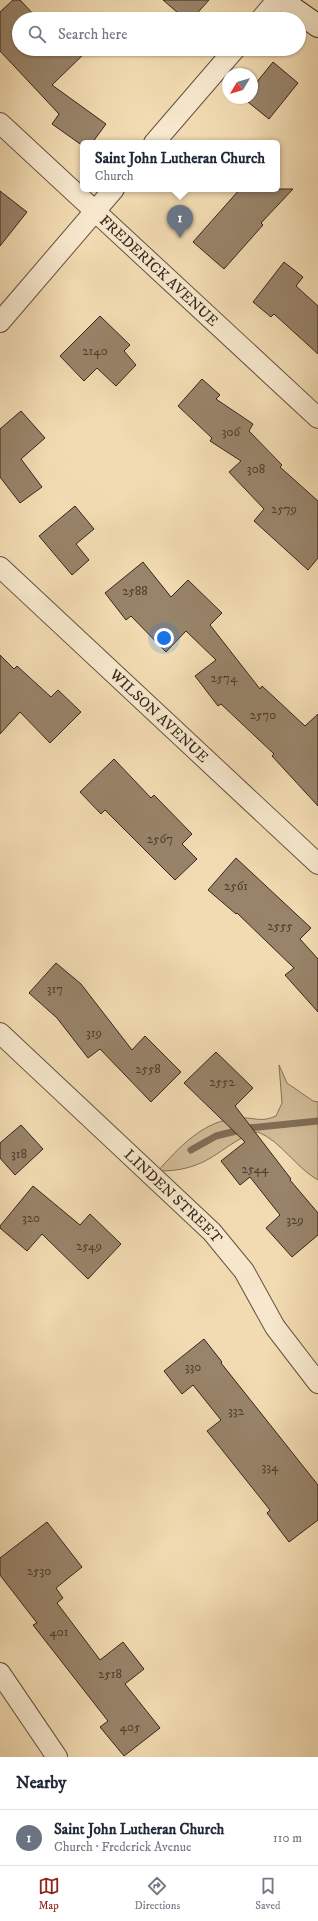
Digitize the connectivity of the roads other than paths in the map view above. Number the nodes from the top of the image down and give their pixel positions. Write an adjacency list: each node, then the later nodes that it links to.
1 (277, 0): 3 (street)
2 (281, 0): 4 (street)
3 (267, 12)
4 (298, 12)
5 (306, 18): 6 (street)
6 (318, 26)
7 (229, 56): 9 (street)
8 (0, 123): 11 (street, FREDERICK AVENUE)
9 (157, 140)
10 (112, 192): 11 (street)
11 (96, 211): 12 (street); 13 (street, FREDERICK AVENUE)
12 (0, 322)
13 (318, 418)
14 (0, 567): 15 (street, WILSON AVENUE)
15 (318, 864)
16 (0, 1033): 17 (street, LINDEN STREET)
17 (318, 1384)
18 (0, 1673): 19 (street)
19 (57, 1757)

